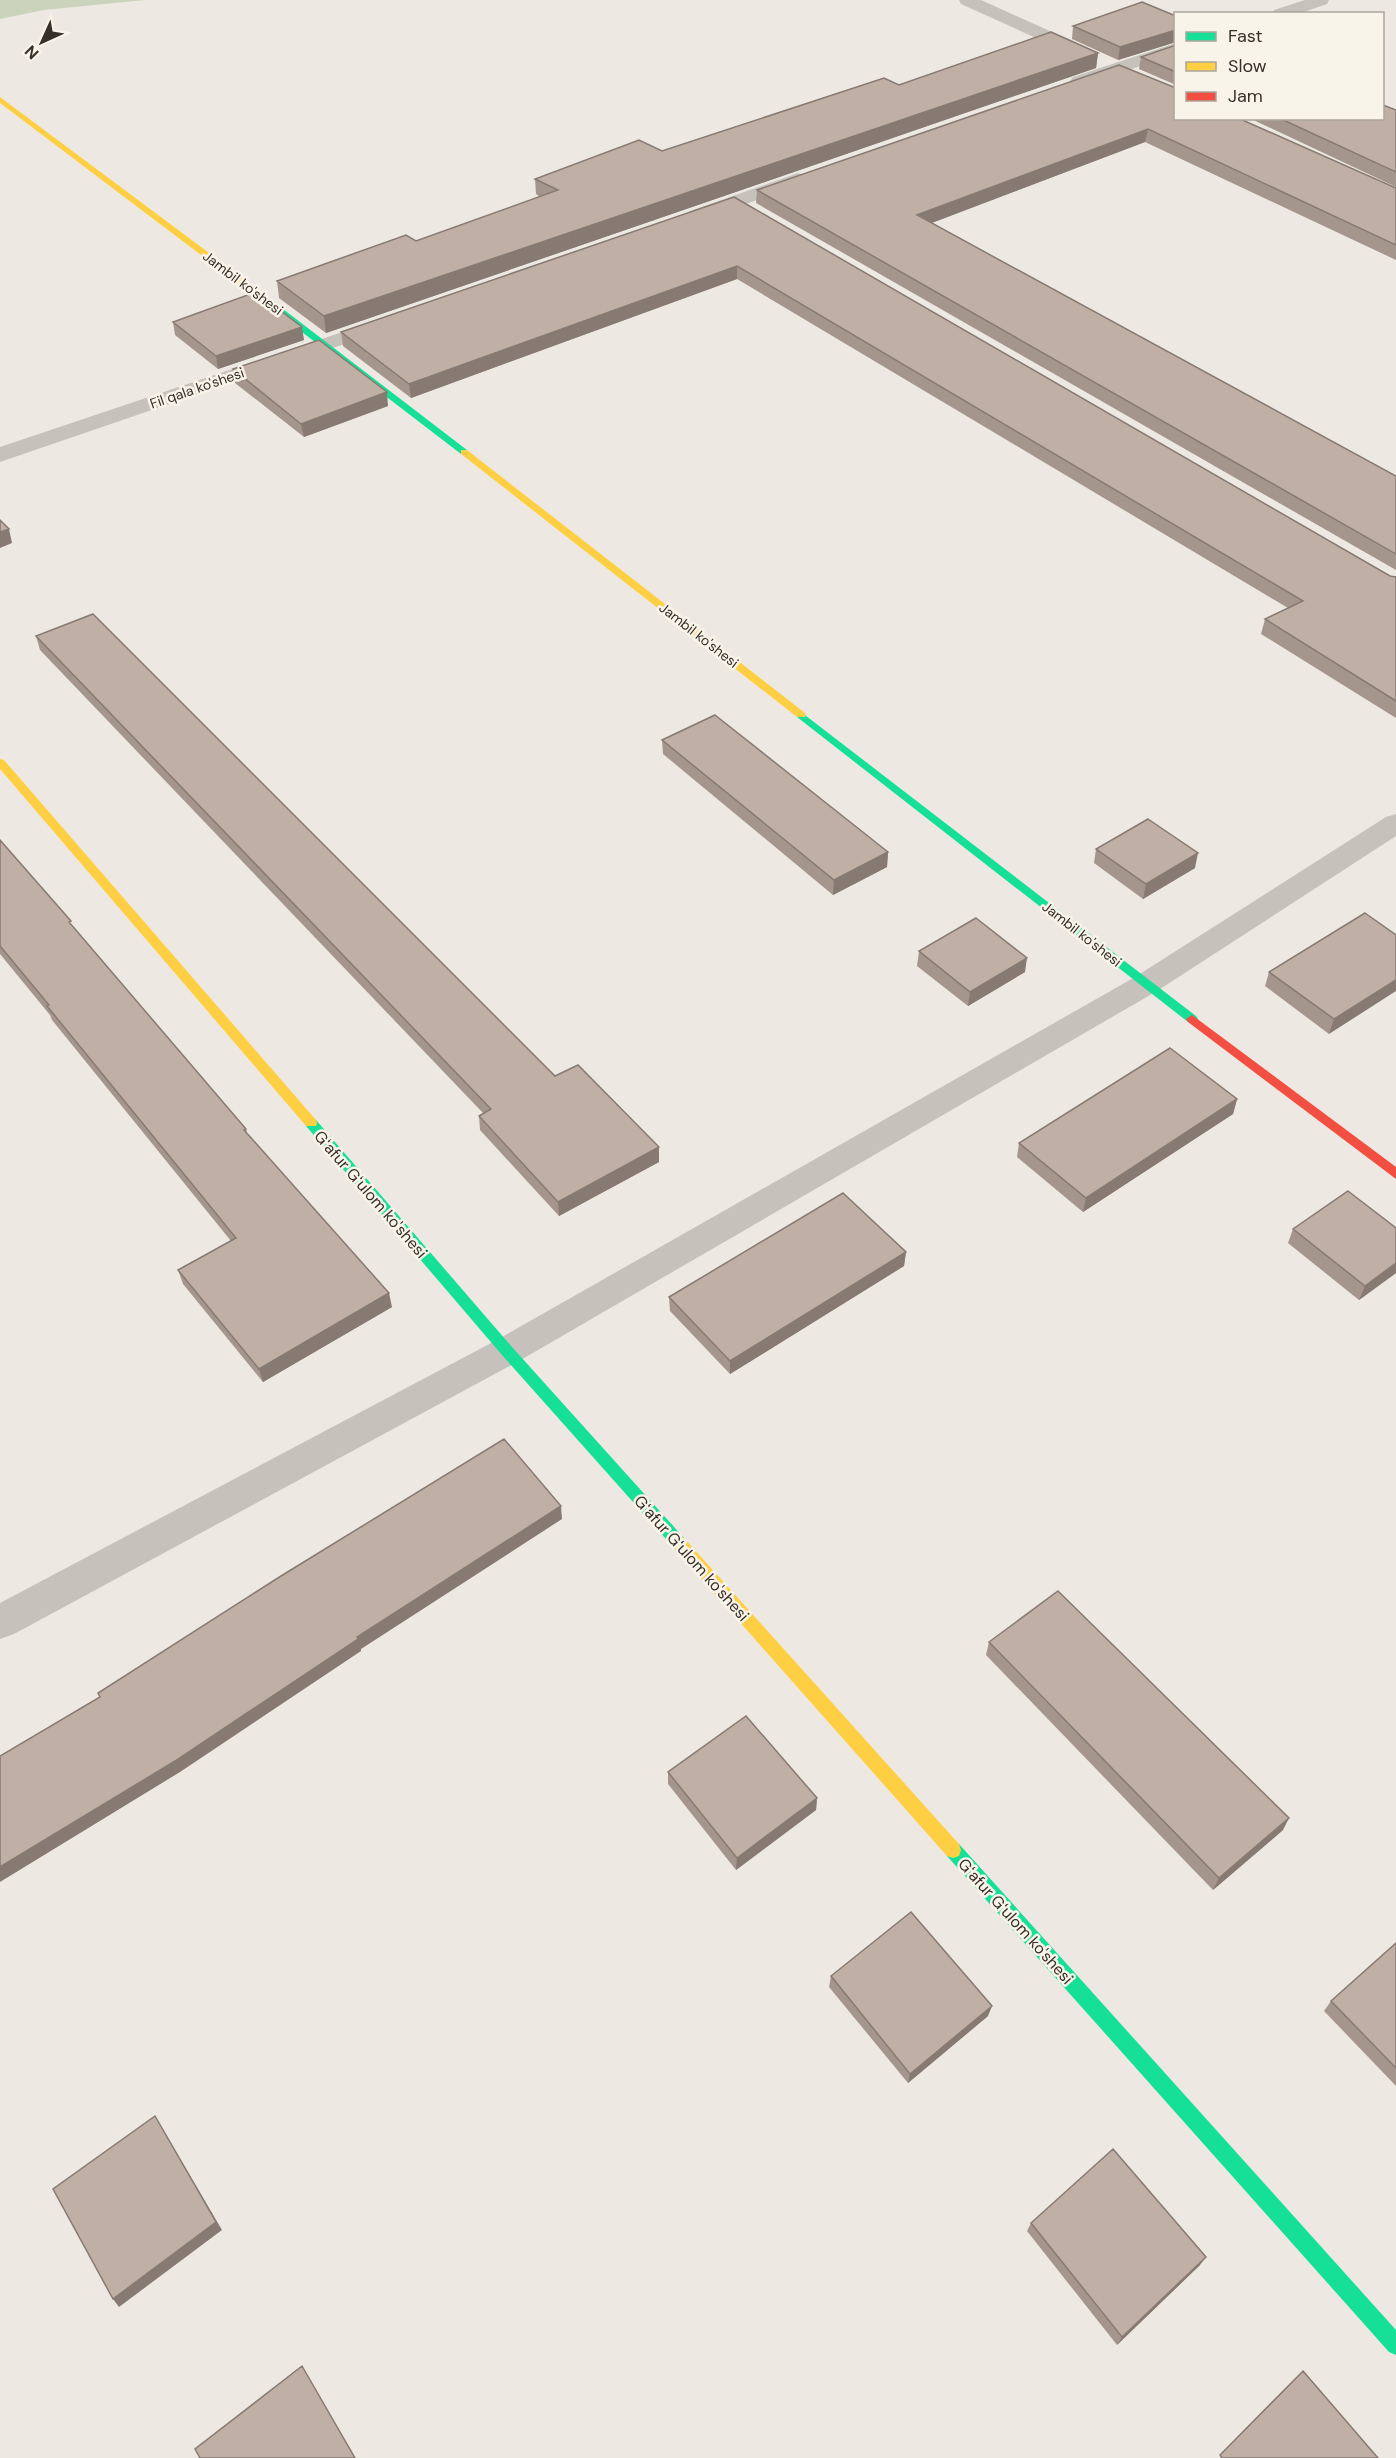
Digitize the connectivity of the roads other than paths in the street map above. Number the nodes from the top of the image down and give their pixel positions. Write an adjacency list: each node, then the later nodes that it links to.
1 (967, 0): 5 (street)
2 (1321, 0): 3 (street)
3 (1286, 12)
4 (1174, 49): 5 (street)
5 (1117, 68): 6 (street); 7 (street)
6 (1136, 77)
7 (1061, 88)
8 (0, 99): 14 (street, Jambil ko'shesi)
9 (814, 174): 10 (street)
10 (735, 201): 11 (street); 12 (street)
11 (756, 213)
12 (680, 220)
13 (403, 317): 14 (street, Fil qala ko'shesi)
14 (325, 344): 15 (street, Fil qala ko'shesi); 18 (street, Jambil ko'shesi)
15 (0, 455)
16 (0, 762): 20 (street, Gʻafur Gʻulom ko'shesi)
17 (1396, 824): 18 (street)
18 (1146, 984): 19 (street, Jambil ko'shesi); 20 (street)
19 (1396, 1174)
20 (507, 1351): 21 (street); 22 (street, Gʻafur Gʻulom ko'shesi)
21 (0, 1622)
22 (1396, 2345)

